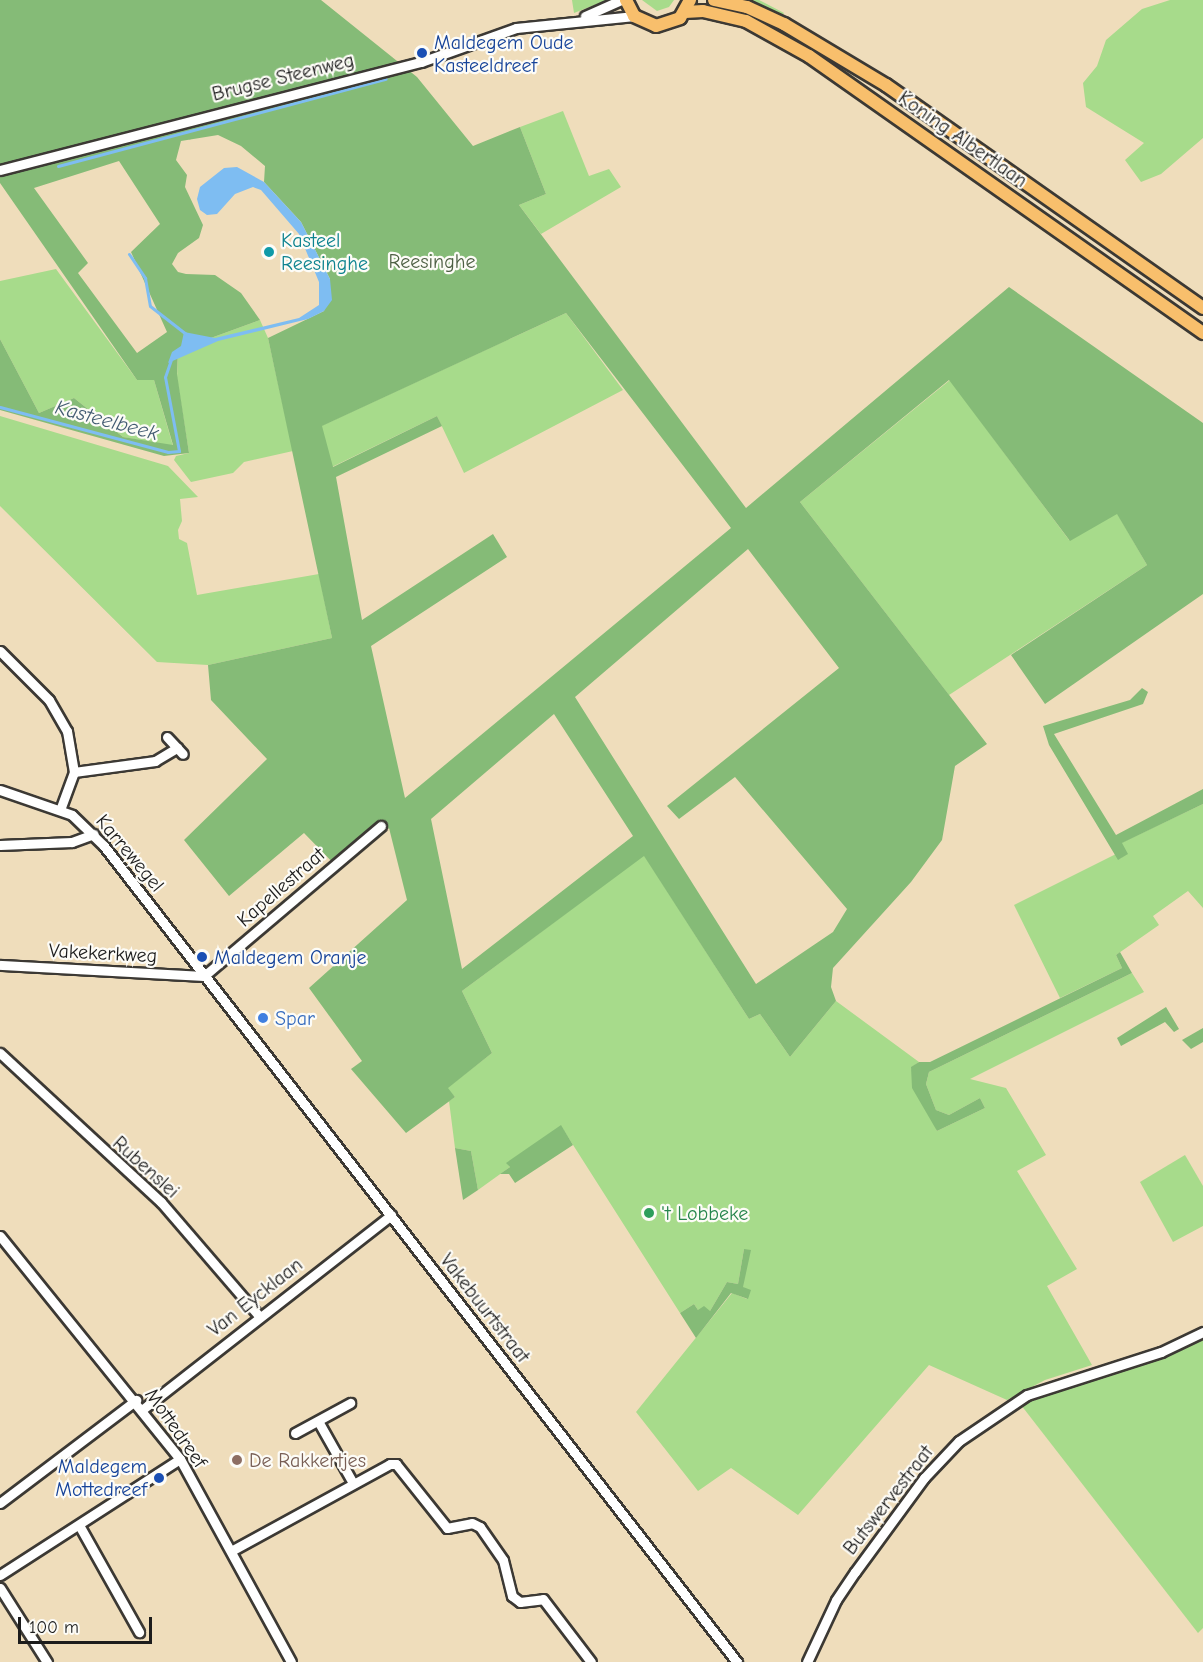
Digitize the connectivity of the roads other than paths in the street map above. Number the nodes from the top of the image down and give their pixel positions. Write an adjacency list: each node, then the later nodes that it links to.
1 (621, 0): 6 (street, Brugse Steenweg)
2 (626, 0): 5 (main road)
3 (714, 0): 8 (main road, Koning Albertlaan)
4 (687, 6): 5 (main road, Brugse Steenweg); 9 (main road, Koning Albertlaan)
5 (634, 15): 6 (street, Brugse Steenweg)
6 (574, 20): 7 (street, Brugse Steenweg)
7 (0, 170)
8 (1203, 308)
9 (1203, 333)
10 (0, 651): 12 (street)
11 (166, 737): 12 (street)
12 (74, 772): 14 (street)
13 (0, 790): 14 (street, Karrewegel)
14 (60, 810): 16 (street, Karrewegel)
15 (381, 826): 19 (street, Kapellestraat)
16 (94, 834): 17 (street); 19 (street, Karrewegel)
17 (0, 845)
18 (0, 964): 19 (street, Vakekerkweg)
19 (204, 976): 21 (street, Vakebuurtstraat)
20 (0, 1053): 23 (street, Rubenslei)
21 (391, 1215): 23 (street, Van Eycklaan); 41 (street, Vakebuurtstraat)
22 (0, 1236): 25 (street, Mottedreef)
23 (259, 1316): 27 (street, Van Eycklaan)
24 (1203, 1332): 42 (street, Butswervestraat)
25 (136, 1400): 27 (street, Mottedreef); 32 (street)
26 (350, 1403): 28 (street)
27 (143, 1409): 30 (street, Mottedreef)
28 (318, 1421): 29 (street); 31 (street)
29 (295, 1433)
30 (180, 1459): 33 (street); 34 (street, Mottedreef)
31 (353, 1484): 34 (street); 40 (street)
32 (0, 1503)
33 (79, 1525): 35 (street); 37 (street)
34 (231, 1551): 39 (street, Mottedreef)
35 (0, 1575)
36 (0, 1588): 38 (street)
37 (138, 1632)
38 (47, 1662)
39 (291, 1662)
40 (591, 1662)
41 (737, 1662)
42 (807, 1662)

